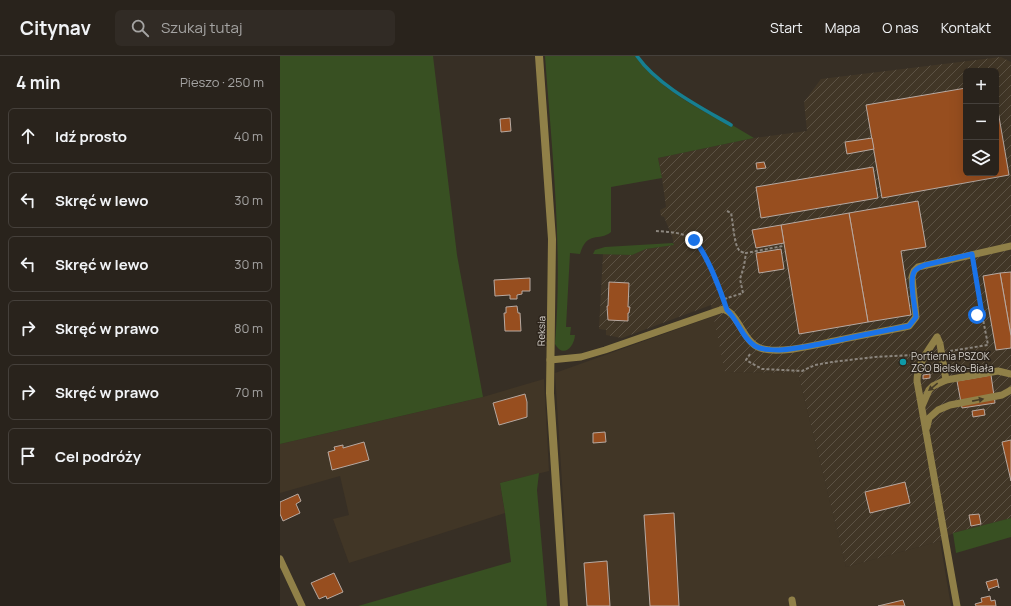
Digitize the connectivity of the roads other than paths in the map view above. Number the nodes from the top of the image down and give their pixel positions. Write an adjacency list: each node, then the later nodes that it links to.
1 (539, 56): 3 (street, Reksia)
2 (1011, 246): 3 (lane)
3 (550, 360): 11 (street, Reksia)
4 (1011, 374): 5 (lane)
5 (946, 380): 7 (lane, one-way to 7); 7 (lane)
6 (1011, 390): 8 (lane, one-way to 6)
7 (922, 406): 8 (lane)
8 (926, 431): 12 (lane)
9 (280, 559): 10 (lane)
10 (302, 606)
11 (564, 606)
12 (957, 606)

